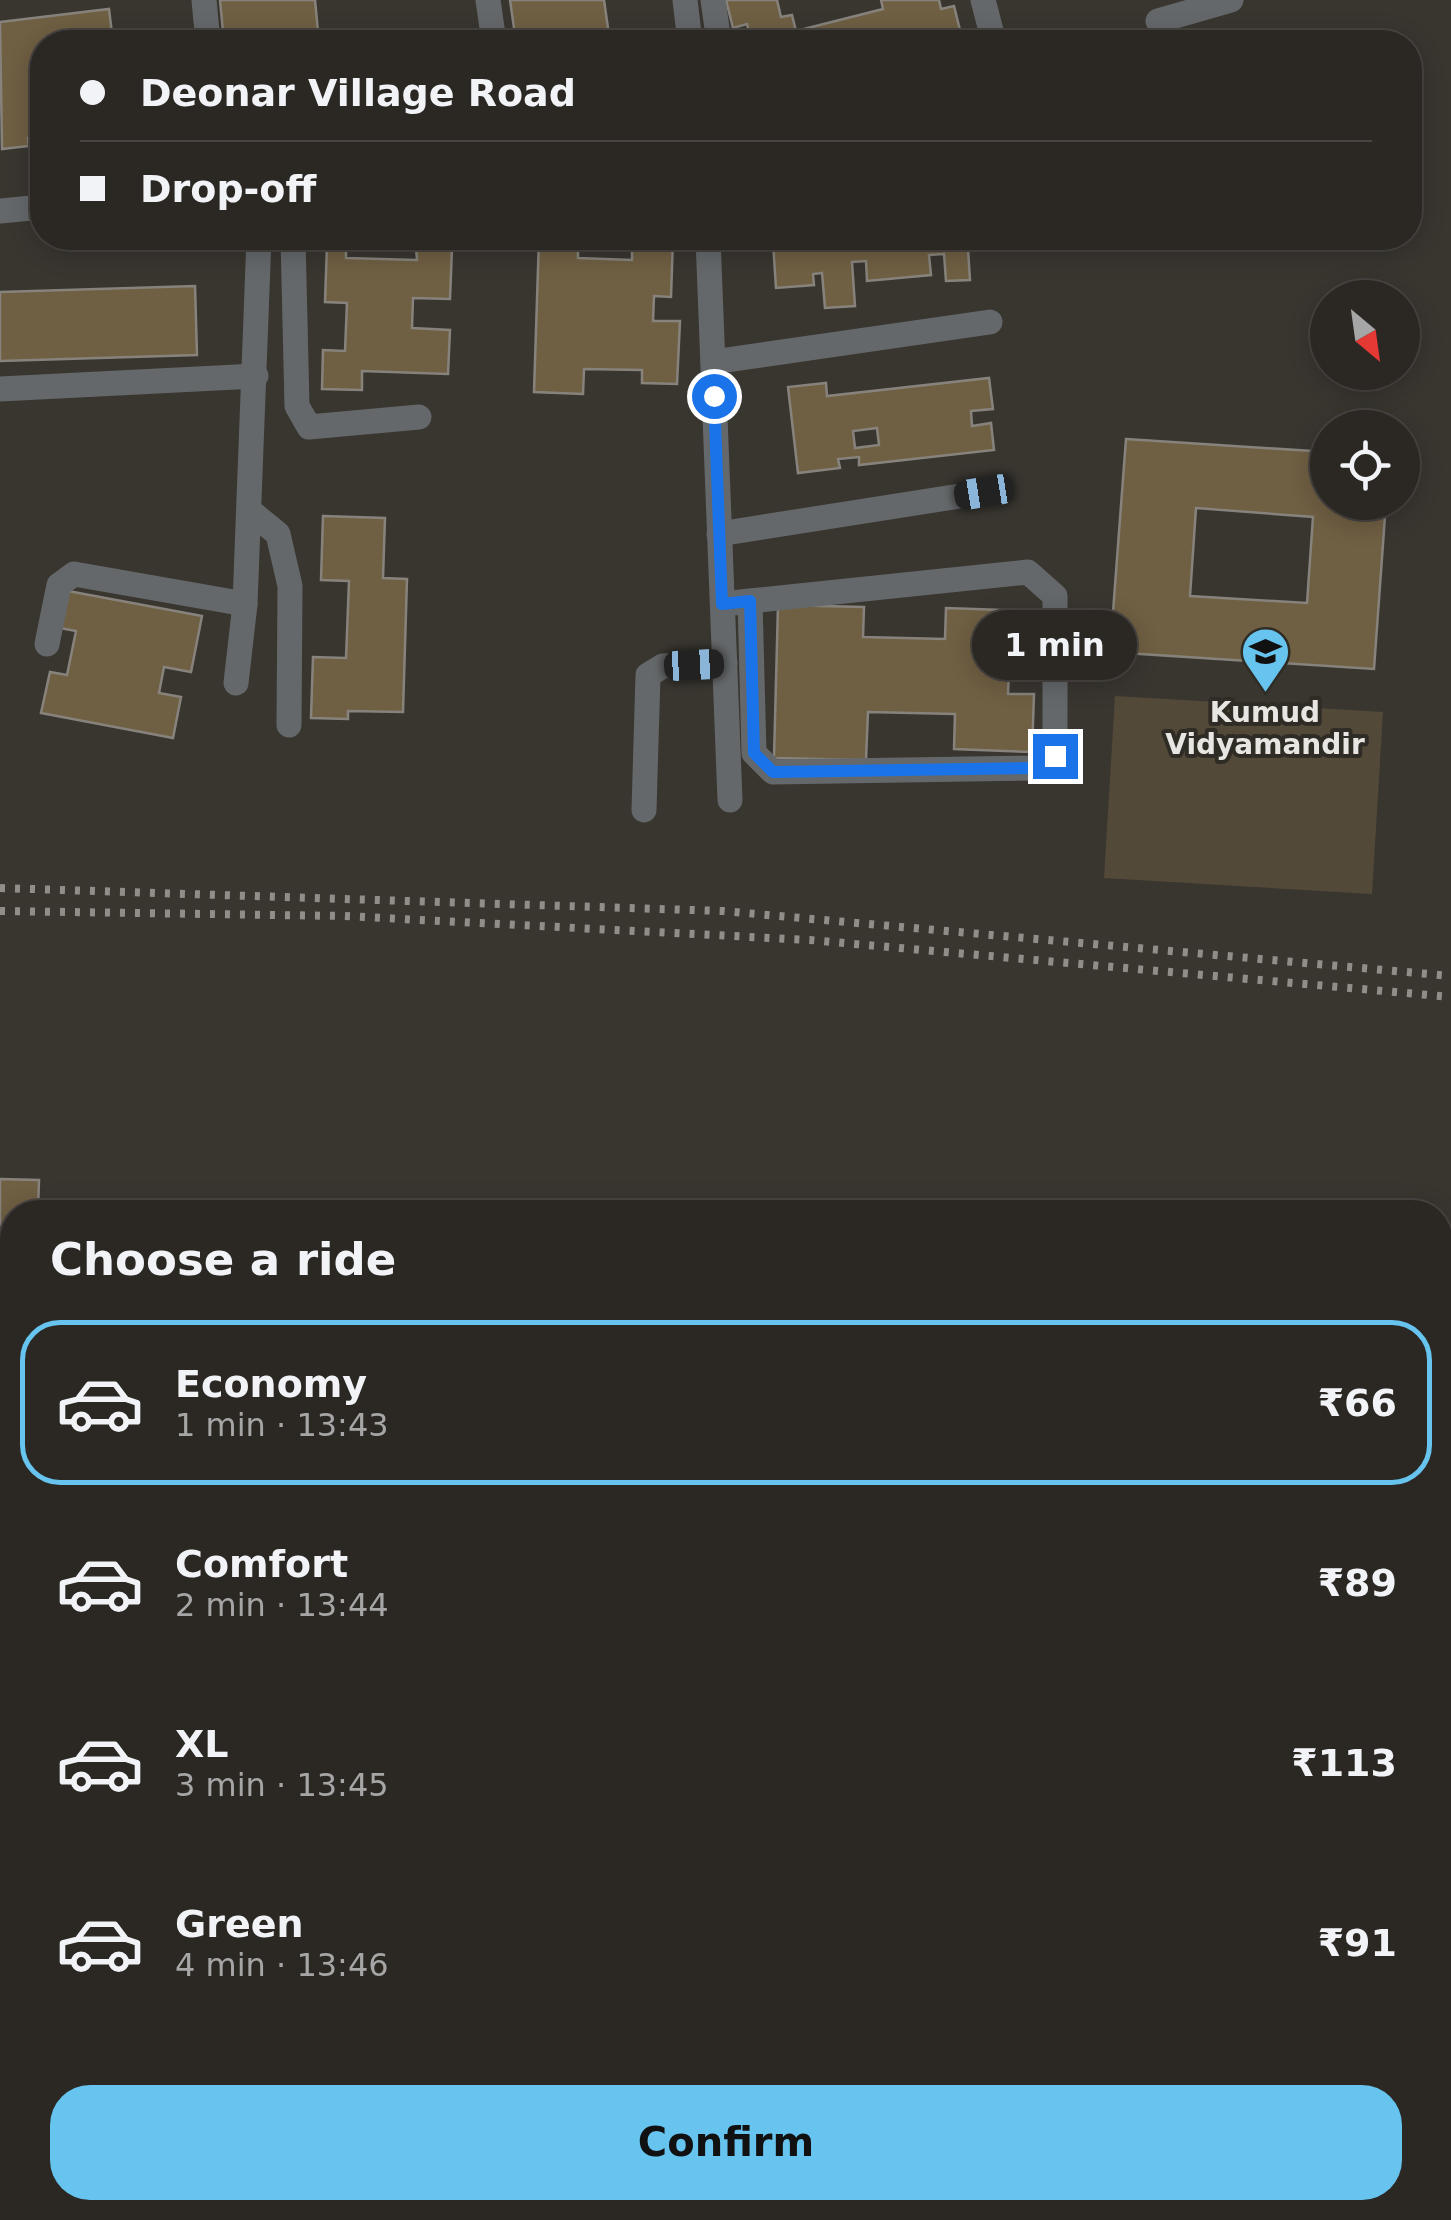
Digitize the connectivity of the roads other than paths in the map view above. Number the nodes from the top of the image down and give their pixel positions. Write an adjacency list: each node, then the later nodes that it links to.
1 (204, 0): 8 (street)
2 (488, 0): 9 (street)
3 (685, 0): 10 (street)
4 (714, 0): 11 (street)
5 (983, 0): 12 (street)
6 (1231, 0): 7 (street)
7 (1158, 21)
8 (207, 30)
9 (492, 30)
10 (689, 30)
11 (718, 30)
12 (991, 30)
13 (30, 208): 14 (street)
14 (0, 211)
15 (259, 250): 20 (street)
16 (294, 250): 22 (street)
17 (708, 250): 19 (street)
18 (990, 322): 19 (street)
19 (713, 362): 25 (street)
20 (256, 376): 21 (street); 24 (street)
21 (0, 389)
22 (419, 417)
23 (984, 492): 25 (street)
24 (250, 511): 27 (street); 32 (street)
25 (719, 534): 28 (street)
26 (750, 601): 26 (street); 28 (street)
27 (245, 604): 29 (street); 31 (street)
28 (722, 604): 30 (street)
29 (47, 644)
30 (725, 663): 33 (street); 34 (street)
31 (236, 683)
32 (289, 725)
33 (730, 800)
34 (644, 810)

